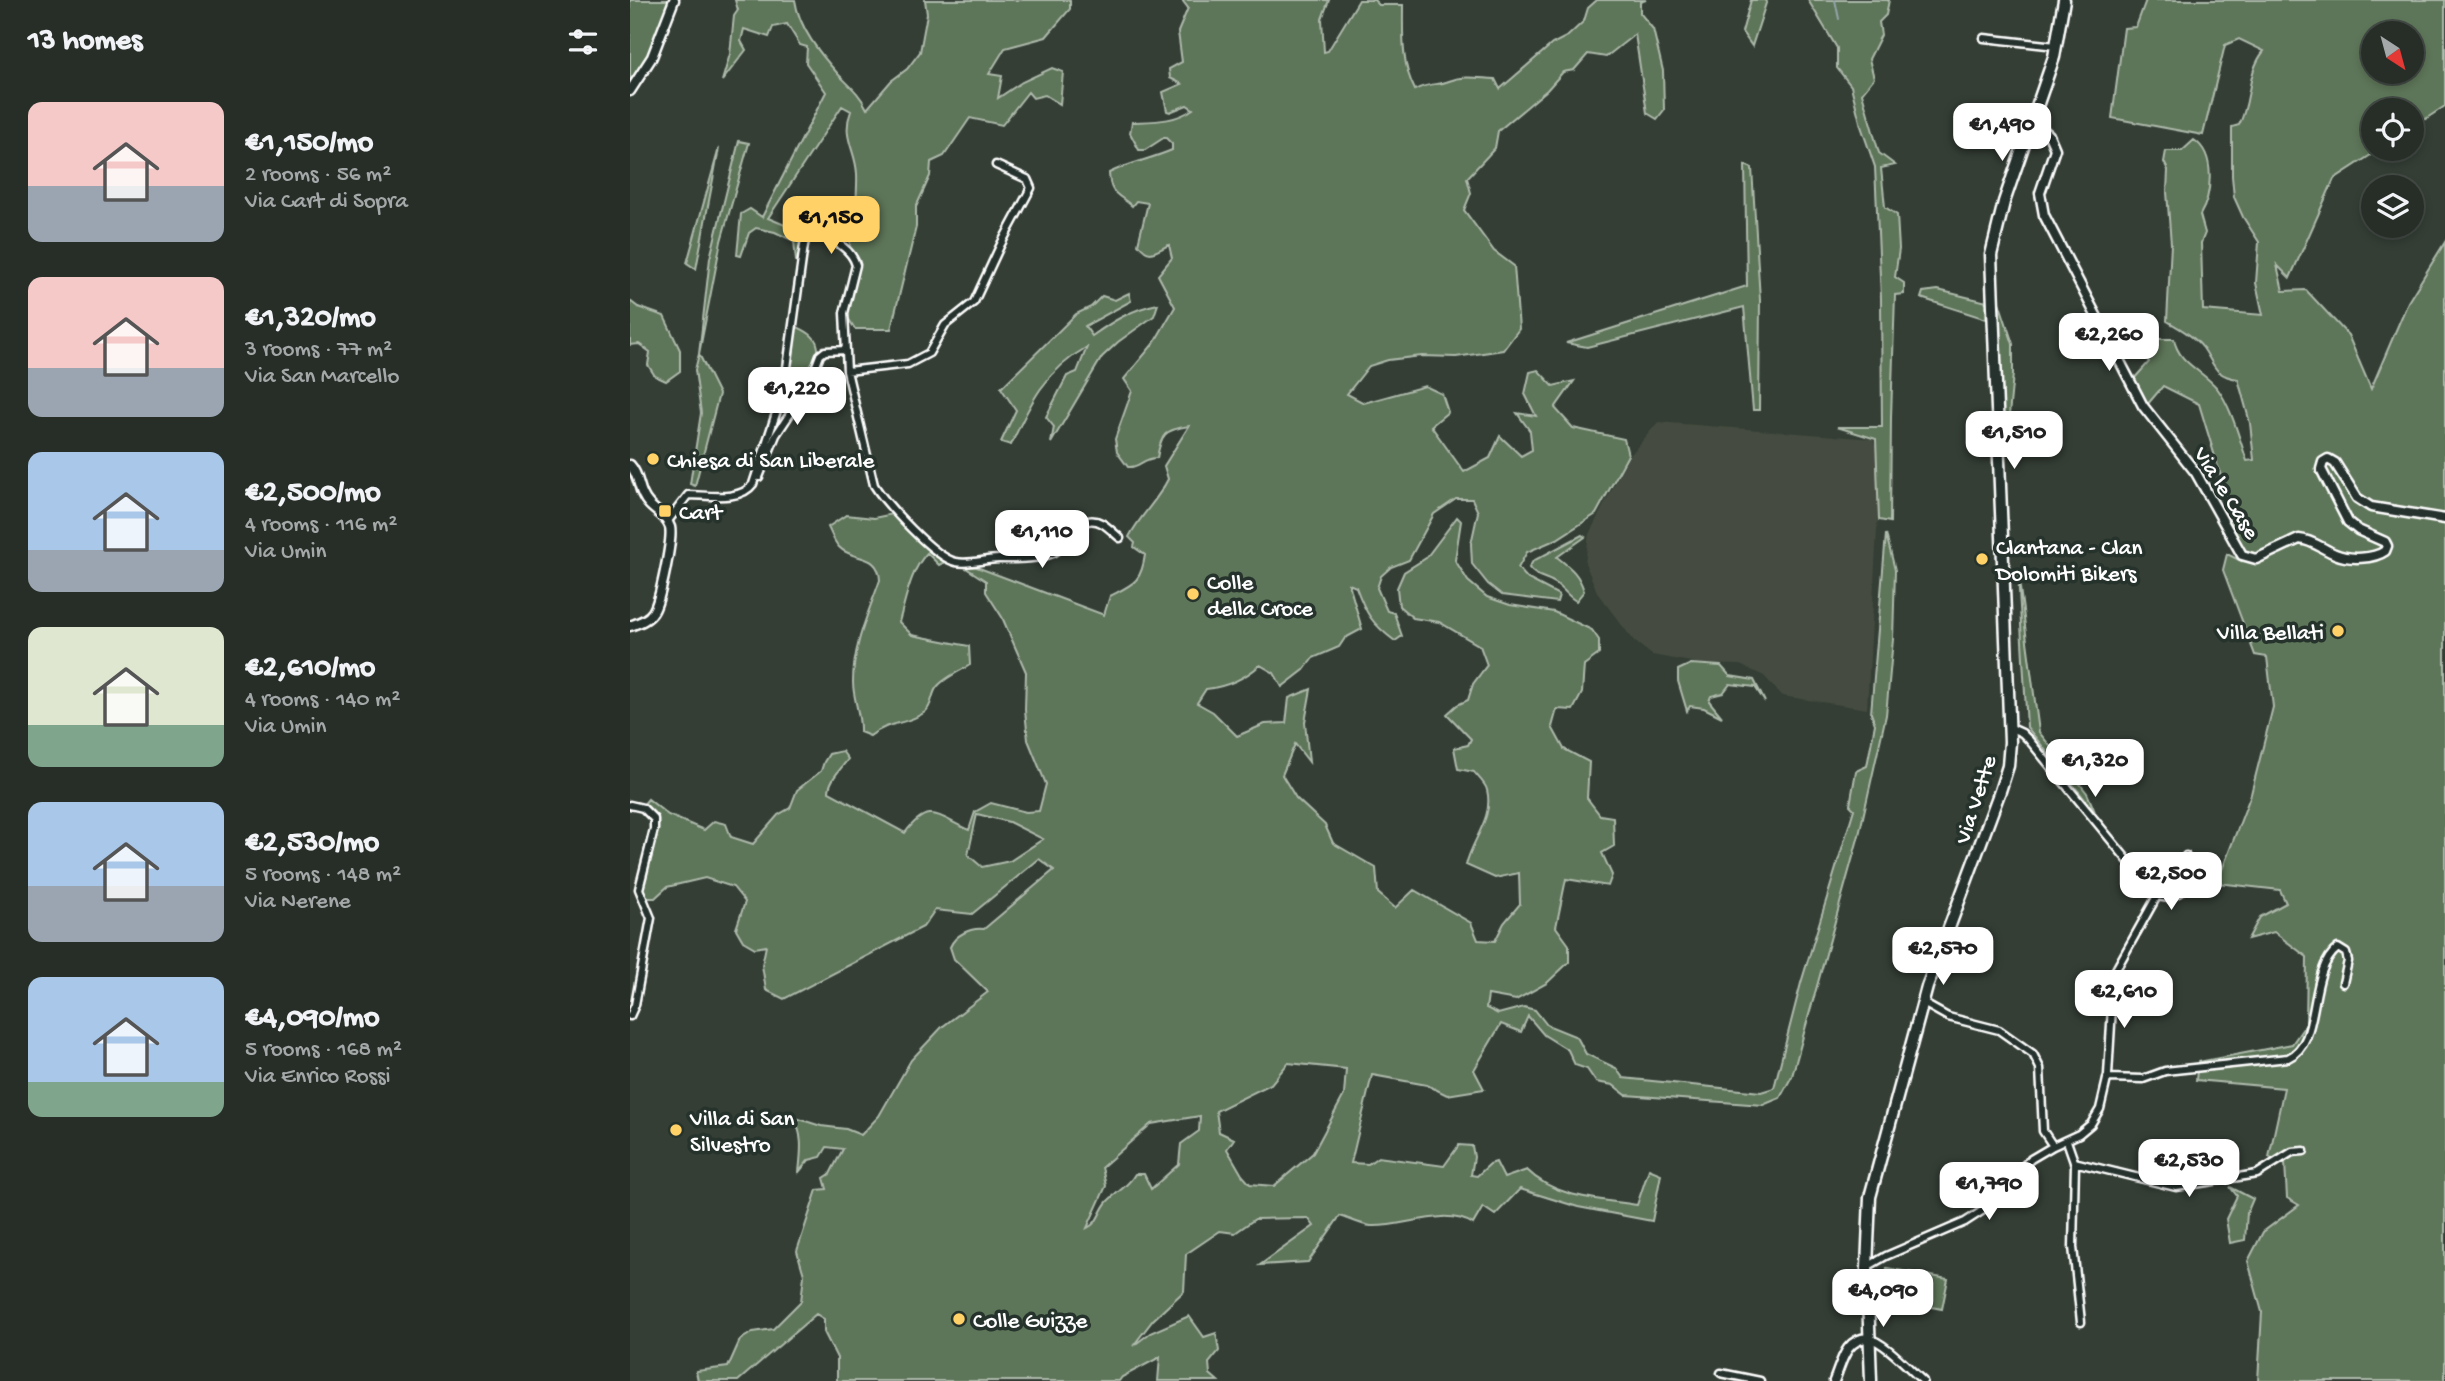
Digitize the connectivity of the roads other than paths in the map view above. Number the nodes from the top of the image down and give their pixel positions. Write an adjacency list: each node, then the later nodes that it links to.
1 (674, 0): 5 (street)
2 (2064, 0): 4 (main road, Via Vette)
3 (1983, 38): 4 (street)
4 (2056, 46): 6 (main road, Via Vette)
5 (630, 91)
6 (2034, 122): 12 (street, Via le Case); 16 (main road, Via Vette)
7 (996, 165): 9 (street)
8 (846, 350): 9 (street); 11 (street); 11 (street)
9 (847, 371): 14 (street)
10 (630, 465): 13 (street)
11 (747, 492): 13 (street)
12 (2445, 519)
13 (668, 521): 15 (street)
14 (1119, 538)
15 (630, 626)
16 (2009, 727): 20 (street); 22 (main road, Via Vette)
17 (630, 806): 23 (street)
18 (2186, 856): 20 (street)
19 (2180, 892): 20 (street)
20 (2156, 894): 24 (street)
21 (2343, 983): 24 (street)
22 (1923, 1003): 26 (street); 29 (main road, Via Vette)
23 (630, 1016)
24 (2107, 1079): 25 (street)
25 (2067, 1141): 26 (street); 28 (street)
26 (2053, 1146): 30 (street)
27 (2304, 1151): 28 (street)
28 (2074, 1161): 32 (street)
29 (1867, 1254): 30 (street); 31 (main road, Via Vette)
30 (1886, 1256): 31 (street)
31 (1867, 1268): 33 (main road, Via Vette)
32 (2081, 1322)
33 (1868, 1338): 36 (street); 37 (main road, Via Vette); 38 (street)
34 (1720, 1373): 35 (street)
35 (1760, 1381)
36 (1834, 1381)
37 (1871, 1381)
38 (1923, 1381)

